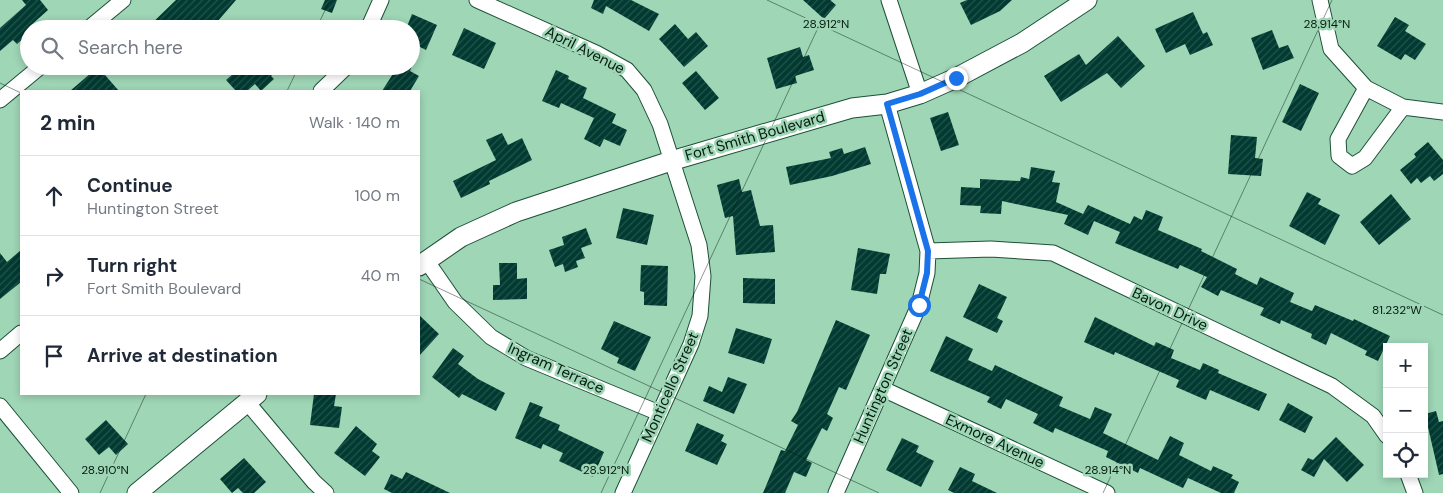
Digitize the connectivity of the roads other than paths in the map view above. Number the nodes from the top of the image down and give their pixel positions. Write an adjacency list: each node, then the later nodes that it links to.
1 (123, 0): 7 (street)
2 (381, 0): 8 (street)
3 (478, 0): 18 (street, April Avenue)
4 (889, 0): 13 (street)
5 (1087, 0): 13 (street, Fort Smith Boulevard)
6 (1320, 0): 11 (street)
7 (99, 20)
8 (372, 20)
9 (30, 75): 14 (street)
10 (338, 75): 12 (street)
11 (1366, 88): 16 (street); 16 (street)
12 (323, 90)
13 (920, 94): 15 (street, Fort Smith Boulevard)
14 (0, 100)
15 (887, 104): 18 (street, Fort Smith Boulevard); 19 (street, Huntington Street)
16 (1403, 107): 17 (street)
17 (1443, 112)
18 (671, 161): 20 (street, Fort Smith Boulevard); 26 (street, Monticello Street)
19 (928, 251): 23 (street, Huntington Street); 27 (street, Bavon Drive)
20 (422, 263): 26 (street, Ingram Terrace)
21 (20, 335): 22 (street)
22 (0, 351)
23 (883, 389): 33 (street, Huntington Street); 34 (street, Exmore Avenue)
24 (252, 398): 30 (street); 31 (street)
25 (0, 406): 29 (street)
26 (659, 413): 32 (street, Monticello Street)
27 (1385, 433)
28 (1410, 478): 35 (street)
29 (71, 493)
30 (137, 493)
31 (326, 493)
32 (623, 493)
33 (836, 493)
34 (1107, 493)
35 (1416, 493)

